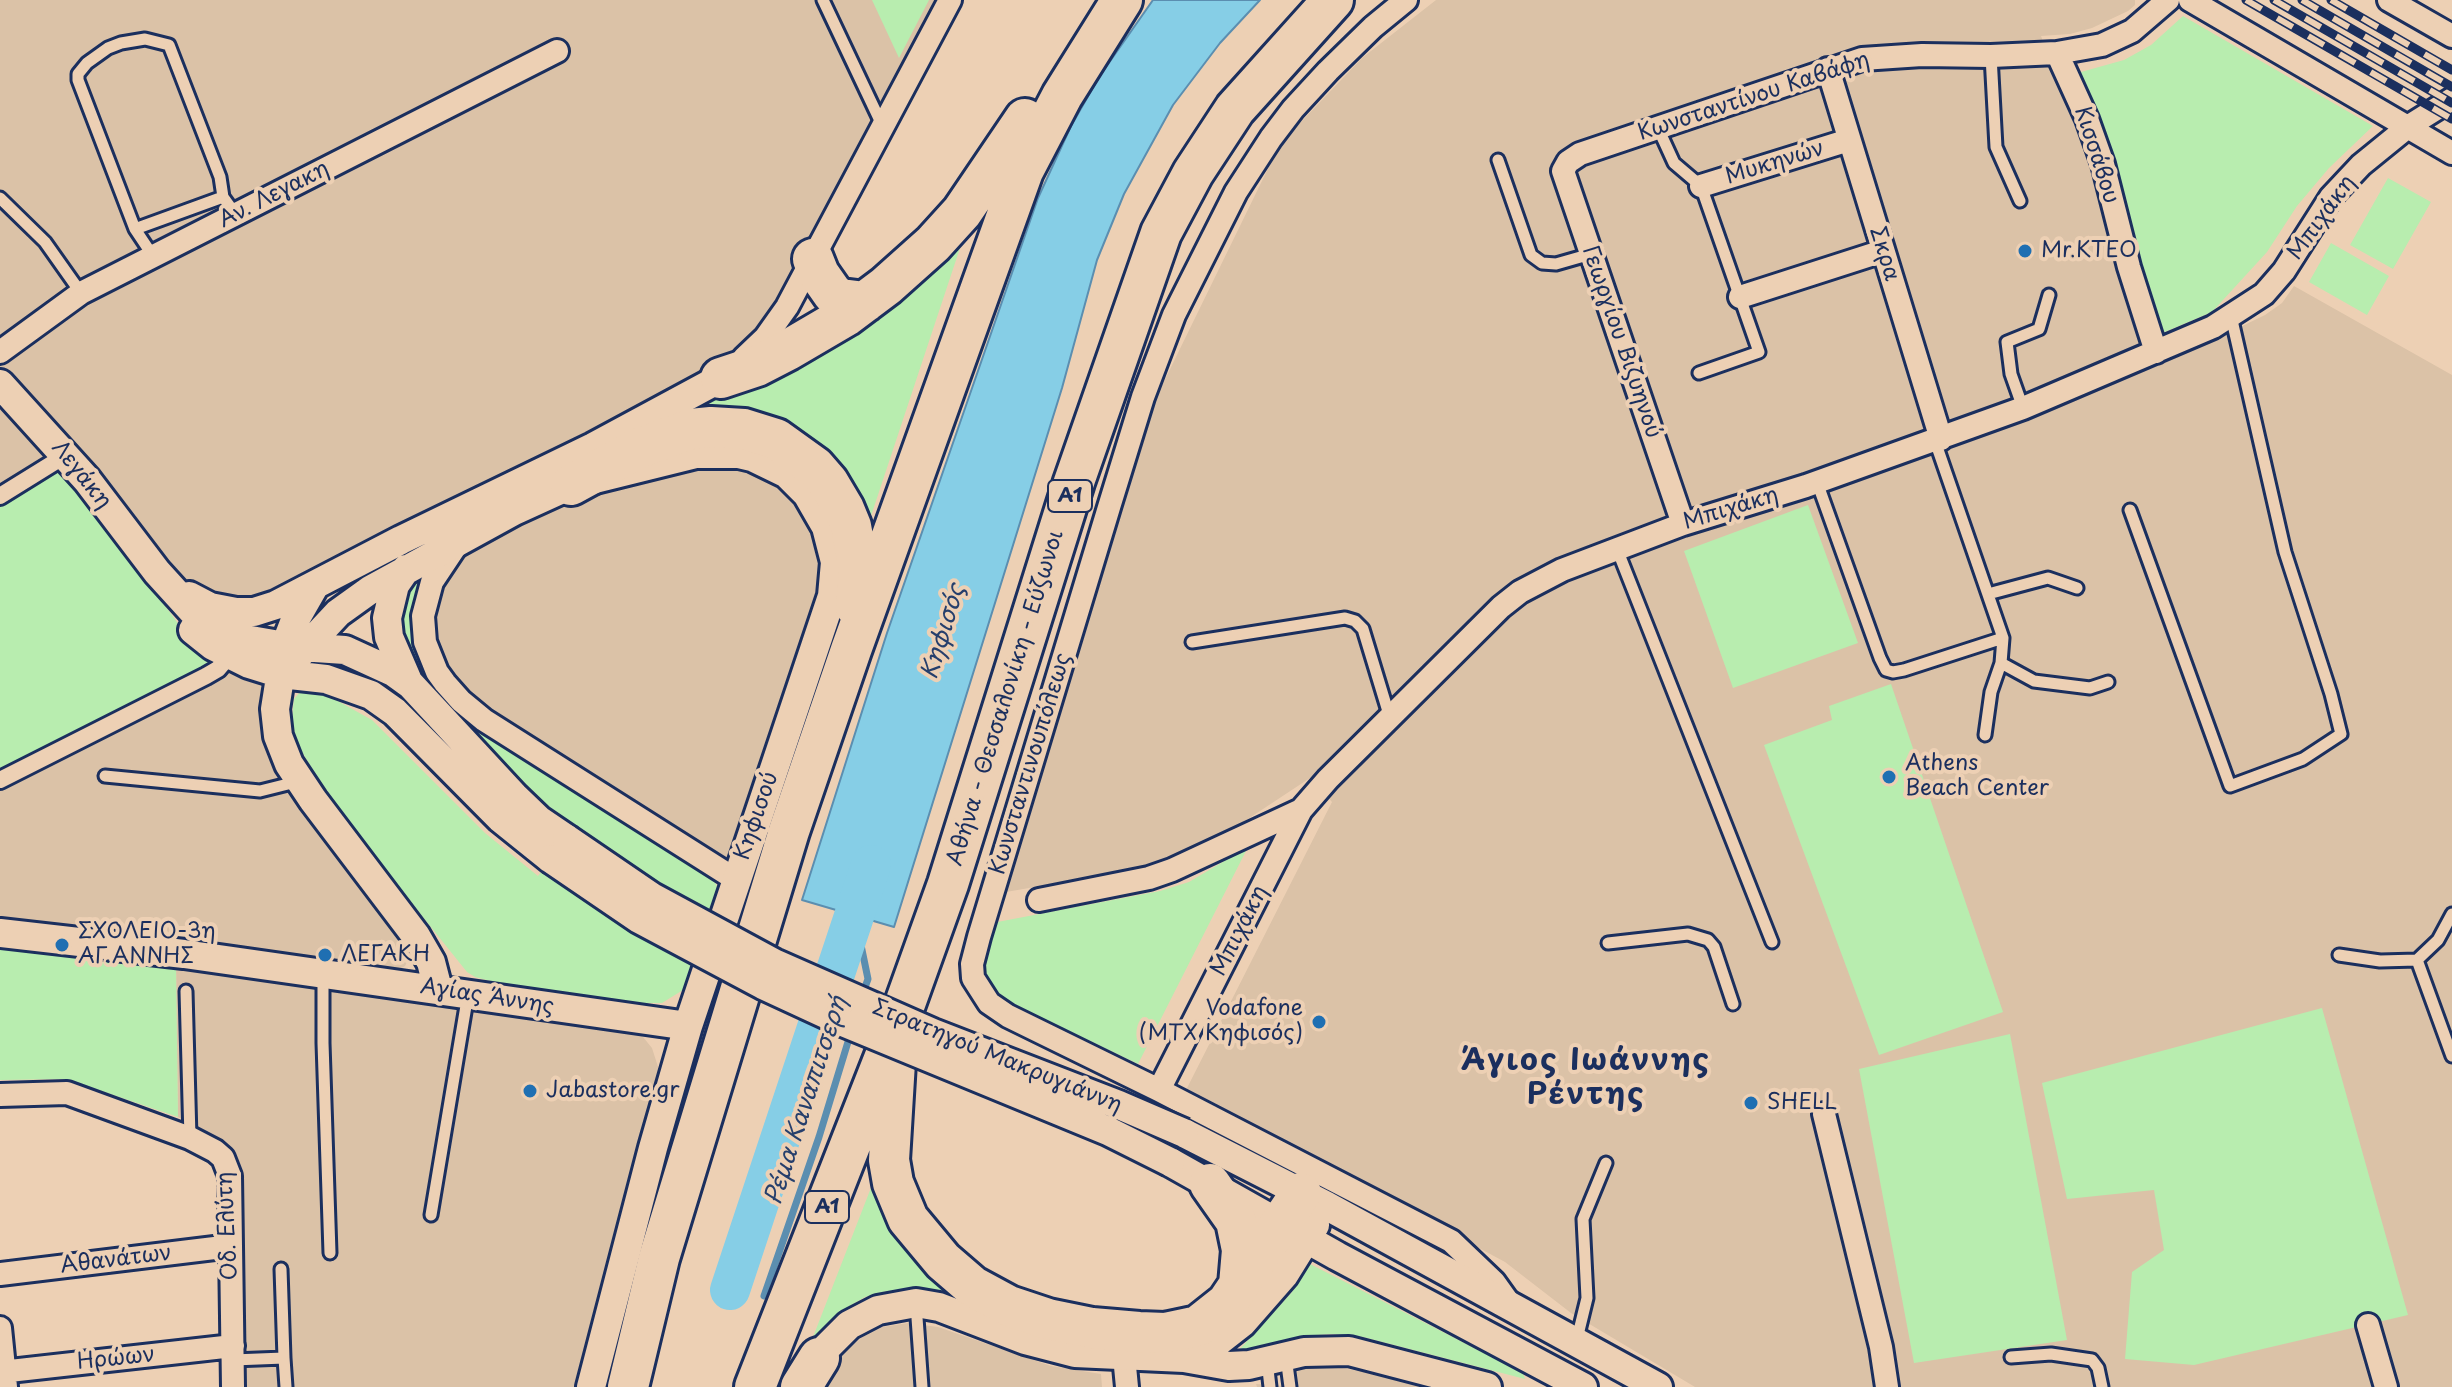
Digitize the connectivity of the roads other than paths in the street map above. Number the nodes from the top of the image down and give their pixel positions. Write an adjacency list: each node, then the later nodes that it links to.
1 (823, 0): 16 (lane)
2 (950, 0): 16 (street)
3 (1406, 0): 87 (street, Κωνσταντινουπόλεως)
4 (2168, 0): 11 (street, Κωνσταντίνου Καβάφη)
5 (2190, 0): 15 (street)
6 (2389, 0): 9 (street)
7 (1336, 2): 85 (highway, Αθήνα - Θεσσαλονίκη - Εύζωνοι / Α1)
8 (1115, 10): 34 (highway); 58 (highway)
9 (2452, 36)
10 (557, 51): 25 (street, Αν. Λεγακη)
11 (2057, 53): 12 (street, Κωνσταντίνου Καβάφη); 37 (street, Κισσάβου)
12 (1991, 56): 13 (street, Κωνσταντίνου Καβάφη); 24 (lane)
13 (1828, 69): 17 (street, Κωνσταντίνου Καβάφη); 18 (street, Σκρα)
14 (2452, 99): 15 (street, Μπιχάκη)
15 (2409, 126): 19 (street); 35 (street, Μπιχάκη)
16 (883, 127): 30 (street)
17 (1658, 128): 21 (street, Κωνσταντίνου Καβάφη); 22 (lane)
18 (1849, 140): 22 (street, Μυκηνών); 27 (street, Σκρα)
19 (2452, 153)
20 (1498, 160): 28 (lane)
21 (1568, 162): 28 (street, Γεωργίου Βιζυηνού)
22 (1701, 186): 33 (lane)
23 (0, 198): 31 (lane)
24 (2020, 201)
25 (230, 206): 26 (lane); 26 (lane); 29 (street, Αν. Λεγακη)
26 (135, 229): 29 (lane)
27 (1883, 251): 33 (street); 42 (street, Σκρα)
28 (1591, 254): 48 (street, Γεωργίου Βιζυηνού)
29 (153, 256): 31 (street, Αν. Λεγακη)
30 (813, 259): 34 (highway); 39 (street)
31 (81, 293): 36 (street, Αν. Λεγακη)
32 (2049, 295): 41 (lane)
33 (1740, 297): 38 (lane)
34 (865, 302): 39 (highway)
35 (2231, 316): 37 (street, Μπιχάκη); 47 (lane)
36 (0, 352)
37 (2156, 352): 41 (street, Μπιχάκη)
38 (1699, 373)
39 (721, 378): 53 (street)
40 (0, 384): 43 (street, Λεγάκη)
41 (2023, 408): 42 (street, Μπιχάκη)
42 (1938, 440): 44 (street, Μπιχάκη); 55 (lane)
43 (66, 455): 46 (street); 52 (street, Λεγάκη)
44 (1817, 482): 48 (street, Μπιχάκη); 56 (lane)
45 (571, 485): 49 (street, Κηφισού); 58 (highway); 71 (street, Κηφισού)
46 (0, 496)
47 (2130, 510)
48 (1683, 524): 50 (street, Μπιχάκη)
49 (461, 540): 51 (street, Κηφισού); 71 (street)
50 (1617, 549): 64 (street, Μπιχάκη); 75 (lane)
51 (406, 569): 60 (street, Κηφισού); 63 (street)
52 (157, 572): 53 (street); 59 (street, Στρατηγού Μακρυγιάννη); 60 (street, Στρατηγού Μακρυγιάννη)
53 (315, 585): 60 (street)
54 (2077, 588): 55 (lane)
55 (1988, 594): 56 (lane)
56 (2003, 638): 61 (lane)
57 (1192, 642): 64 (lane)
58 (851, 650): 117 (highway)
59 (230, 655): 60 (street, Στρατηγού Μακρυγιάννη); 67 (street)
60 (291, 656): 63 (street, Στρατηγού Μακρυγιάννη); 68 (street); 70 (street, Στρατηγού Μακρυγιάννη)
61 (2001, 663): 62 (lane); 65 (lane)
62 (2108, 682)
63 (411, 685): 70 (street, Στρατηγού Μακρυγιάννη)
64 (1391, 719): 69 (street, Μπιχάκη)
65 (1985, 735)
66 (105, 776): 68 (lane)
67 (0, 780)
68 (300, 781): 80 (street)
69 (1301, 810): 72 (street); 87 (street, Μπιχάκη)
70 (559, 849): 92 (street, Στρατηγού Μακρυγιάννη, bridge); 94 (street, Στρατηγού Μακρυγιάννη, bridge)
71 (735, 879): 84 (street, Κηφισού)
72 (1039, 900)
73 (2452, 914): 78 (lane)
74 (0, 933): 79 (street, Αγίας Άννης)
75 (1772, 942)
76 (1608, 943): 83 (lane)
77 (2339, 955): 78 (lane)
78 (2417, 960): 86 (lane)
79 (323, 973): 80 (street, Αγίας Άννης); 96 (lane)
80 (438, 989): 82 (street, Αγίας Άννης)
81 (186, 991): 90 (lane)
82 (469, 994): 84 (street, Αγίας Άννης); 93 (lane)
83 (1733, 1004)
84 (688, 1026): 116 (street, Κηφισού)
85 (897, 1026): 99 (highway); 118 (highway, Αθήνα - Θεσσαλονίκη - Εύζωνοι / Α1)
86 (2452, 1056)
87 (1159, 1090): 101 (street, Κωνσταντινουπόλεως)
88 (0, 1095): 90 (street, Οδ. Ελύτη)
89 (1824, 1114): 125 (street)
90 (190, 1138): 95 (street, Οδ. Ελύτη)
91 (1606, 1163): 104 (lane)
92 (1210, 1184): 94 (street, Στρατηγού Μακρυγιάννη); 99 (highway)
93 (431, 1215)
94 (1304, 1216): 99 (highway); 101 (street, Στρατηγού Μακρυγιάννη); 110 (street); 123 (street, Στρατηγού Μακρυγιάννη)
95 (231, 1246): 98 (street, Αθανάτων); 105 (street, Οδ. Ελύτη)
96 (330, 1253)
97 (281, 1269): 109 (lane)
98 (0, 1274)
99 (1239, 1285)
100 (916, 1303): 106 (street); 113 (street); 119 (lane)
101 (1515, 1310): 104 (street, Στρατηγού Μακρυγιάννη)
102 (2368, 1325): 127 (street)
103 (0, 1328): 112 (street)
104 (1576, 1343): 107 (street, Στρατηγού Μακρυγιάννη)
105 (233, 1353): 109 (lane); 112 (street, Ηρώων); 114 (street, Οδ. Ελύτη)
106 (1124, 1356): 110 (street); 120 (street)
107 (1602, 1357): 123 (street); 124 (street, Στρατηγού Μακρυγιάννη)
108 (2011, 1357): 126 (lane)
109 (284, 1358): 115 (lane)
110 (1184, 1358): 111 (street)
111 (1274, 1368): 121 (lane); 122 (street)
112 (4, 1377)
113 (809, 1377)
114 (233, 1387)
115 (286, 1387)
116 (591, 1387)
117 (628, 1387)
118 (755, 1387)
119 (922, 1387)
120 (1127, 1387)
121 (1290, 1387)
122 (1487, 1387)
123 (1585, 1387)
124 (1658, 1387)
125 (1887, 1387)
126 (2102, 1387)
127 (2386, 1387)

